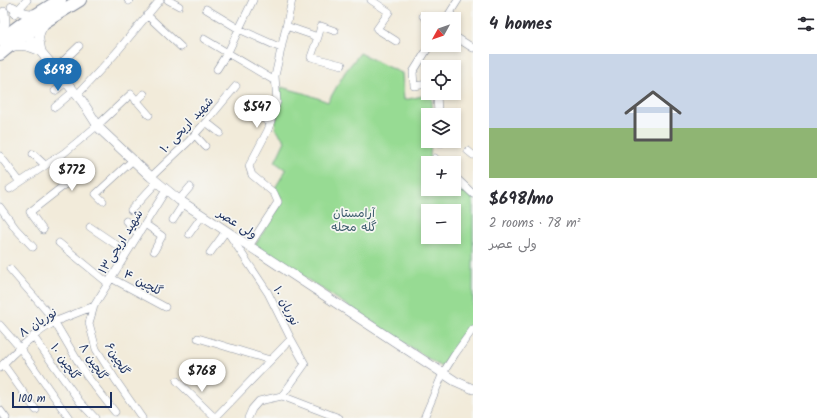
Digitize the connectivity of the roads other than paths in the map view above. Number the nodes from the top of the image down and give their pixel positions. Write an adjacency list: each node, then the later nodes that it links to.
1 (27, 0): 11 (street)
2 (60, 0): 15 (highway)
3 (80, 0): 15 (highway)
4 (160, 0): 14 (street)
5 (168, 0): 10 (street)
6 (253, 0): 18 (street)
7 (292, 0): 16 (street)
8 (371, 0): 23 (street)
9 (458, 0): 13 (street)
10 (179, 6)
11 (10, 9): 15 (main road); 17 (main road, ولی عصر); 24 (main road)
12 (206, 9): 18 (street)
13 (450, 12)
14 (147, 15): 26 (street); 40 (street)
15 (43, 17): 17 (highway); 29 (main road)
16 (286, 26): 20 (street); 27 (street)
17 (22, 29): 24 (highway); 29 (main road, ولی عصر)
18 (239, 30): 27 (street); 30 (street)
19 (335, 31): 20 (street)
20 (318, 37): 32 (street)
21 (204, 39): 30 (street)
22 (461, 40): 28 (street)
23 (396, 41)
24 (2, 45): 29 (main road)
25 (79, 46): 33 (street)
26 (181, 47)
27 (281, 48): 35 (street)
28 (473, 48)
29 (41, 51): 33 (main road, ولی عصر)
30 (227, 53): 34 (street); 35 (street)
31 (421, 60): 37 (street)
32 (342, 65)
33 (55, 69): 36 (main road, ولی عصر)
34 (216, 69)
35 (275, 80): 47 (street)
36 (66, 82): 39 (street); 40 (main road, ولی عصر)
37 (421, 85)
38 (236, 86): 46 (street, شهید اریحی ۱۰)
39 (55, 91)
40 (75, 93): 43 (street); 48 (main road, ولی عصر)
41 (144, 94): 42 (street)
42 (136, 101): 45 (street); 48 (street)
43 (55, 107)
44 (247, 107): 47 (street)
45 (149, 115)
46 (206, 122): 49 (street); 50 (street, شهید اریحی ۱۰)
47 (270, 123): 78 (street)
48 (98, 125): 54 (street); 55 (main road, ولی عصر)
49 (220, 132)
50 (195, 135): 51 (street); 57 (street, شهید اریحی ۱۰)
51 (204, 146)
52 (33, 154): 56 (street)
53 (0, 156): 58 (street)
54 (55, 158): 56 (street); 73 (street)
55 (133, 160): 57 (main road, ولی عصر); 64 (street)
56 (45, 165): 58 (street)
57 (154, 180): 62 (main road, ولی عصر); 67 (street, شهید اریحی ۱۰)
58 (20, 182): 61 (street)
59 (461, 183): 63 (street)
60 (190, 186): 65 (street)
61 (10, 189)
62 (166, 190): 65 (main road, ولی عصر); 71 (street, شهید اریحی۱۳)
63 (473, 194)
64 (103, 201)
65 (181, 202): 68 (main road, ولی عصر); 69 (street)
66 (0, 207): 79 (street)
67 (131, 210)
68 (202, 216): 74 (main road, ولی عصر); 76 (street)
69 (173, 220)
70 (126, 221): 75 (street)
71 (145, 224): 75 (street, شهید اریحی۱۳); 80 (street)
72 (90, 227): 81 (street)
73 (43, 230)
74 (227, 231): 78 (main road, ولی عصر); 82 (street); 92 (street, نوریان ۱۰)
75 (138, 234): 81 (street, شهید اریحی۱۳)
76 (189, 234)
77 (59, 243): 84 (street, گلچین ۴)
78 (249, 246): 96 (main road, ولی عصر)
79 (33, 247)
80 (154, 251)
81 (127, 252): 84 (street, شهید اریحی۱۳)
82 (210, 253)
83 (10, 269): 87 (street, گلچین ۸)
84 (110, 281): 85 (street, شهید اریحی۱۳); 86 (street, گلچین ۴)
85 (94, 306): 87 (street, نوریان ۸); 107 (street, گلچین۶)
86 (165, 307)
87 (56, 322): 90 (street, نوریان ۸); 103 (street, گلچین ۸)
88 (0, 325): 93 (street)
89 (473, 329): 96 (street)
90 (34, 336): 93 (street, نوریان ۸); 106 (street, گلچین ۱۰)
91 (198, 338): 94 (street)
92 (291, 339): 94 (street, نوریان ۱۰); 99 (street)
93 (20, 348): 95 (street, نوریان ۸); 105 (street)
94 (270, 360): 108 (street, نوریان ۱۰)
95 (2, 366): 101 (street)
96 (443, 373): 98 (main road, ولی عصر); 112 (street)
97 (177, 381): 108 (street)
98 (473, 389)
99 (282, 396): 102 (street); 109 (street)
100 (0, 410): 104 (street)
101 (36, 410)
102 (321, 411): 110 (street); 111 (street)
103 (115, 412)
104 (6, 418)
105 (69, 418)
106 (95, 418)
107 (142, 418)
108 (215, 418)
109 (248, 418)
110 (316, 418)
111 (339, 418)
112 (424, 418)

